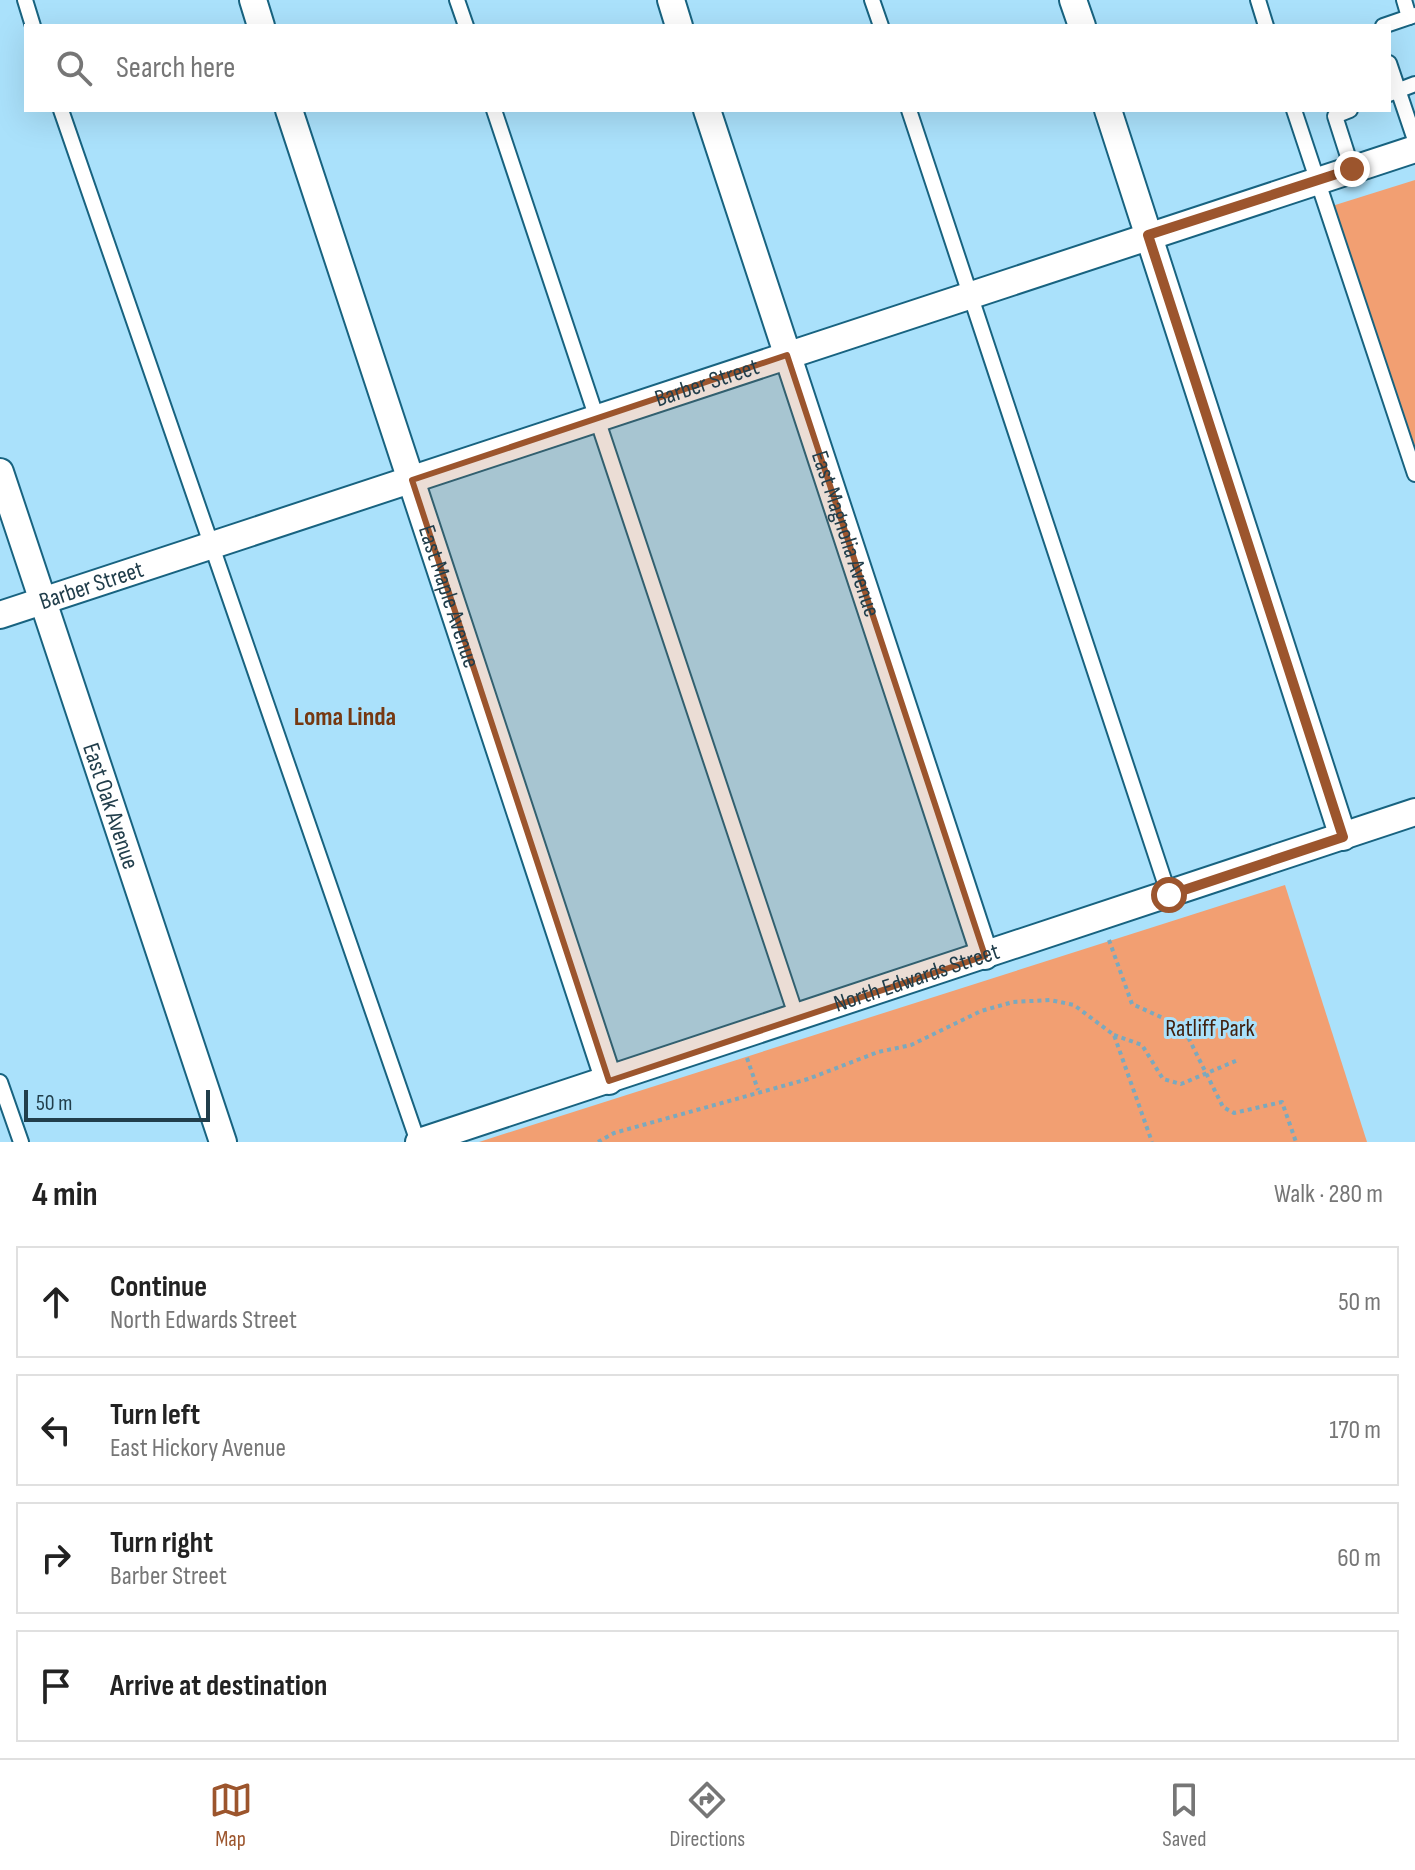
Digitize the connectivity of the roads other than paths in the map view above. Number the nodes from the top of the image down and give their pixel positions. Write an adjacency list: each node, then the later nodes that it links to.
1 (25, 0): 10 (lane)
2 (253, 0): 11 (street)
3 (457, 0): 12 (lane)
4 (671, 0): 13 (street)
5 (872, 0): 14 (lane)
6 (1073, 0): 15 (street)
7 (1258, 0): 16 (lane)
8 (1404, 0): 9 (lane)
9 (1412, 16): 17 (lane)
10 (32, 24)
11 (260, 24)
12 (465, 24)
13 (678, 24)
14 (880, 24)
15 (1081, 24)
16 (1265, 24)
17 (1389, 24)
18 (1415, 84): 19 (lane)
19 (1393, 92): 28 (lane)
20 (62, 112): 39 (lane)
21 (290, 112): 38 (street, East Maple Avenue)
22 (495, 112): 35 (lane)
23 (708, 112): 34 (street, East Magnolia Avenue)
24 (910, 112): 33 (lane)
25 (1109, 112): 32 (street)
26 (1295, 112): 31 (lane)
27 (1345, 112): 30 (lane)
28 (1415, 140)
29 (1415, 149): 30 (street, Barber Street)
30 (1352, 169): 31 (street, Barber Street)
31 (1317, 180): 32 (street, Barber Street); 37 (lane)
32 (1148, 235): 33 (street, Barber Street); 43 (street)
33 (972, 294): 34 (street, Barber Street); 44 (lane)
34 (787, 355): 35 (street, Barber Street); 45 (street, East Magnolia Avenue)
35 (597, 418): 38 (street, Barber Street); 46 (lane)
36 (0, 472): 40 (street, East Oak Avenue)
37 (1415, 474)
38 (412, 480): 39 (street, Barber Street); 47 (street, East Maple Avenue)
39 (212, 546): 40 (street, Barber Street); 51 (lane)
40 (43, 601): 41 (street, Barber Street); 50 (street, East Oak Avenue)
41 (0, 615)
42 (1415, 812): 43 (street, North Edwards Street)
43 (1343, 837): 44 (street, North Edwards Street)
44 (1169, 895): 45 (street, North Edwards Street)
45 (985, 956): 46 (street, North Edwards Street)
46 (797, 1018): 47 (street, North Edwards Street)
47 (609, 1081): 51 (street, North Edwards Street)
48 (0, 1082): 49 (lane)
49 (21, 1142)
50 (223, 1142)
51 (418, 1142)

